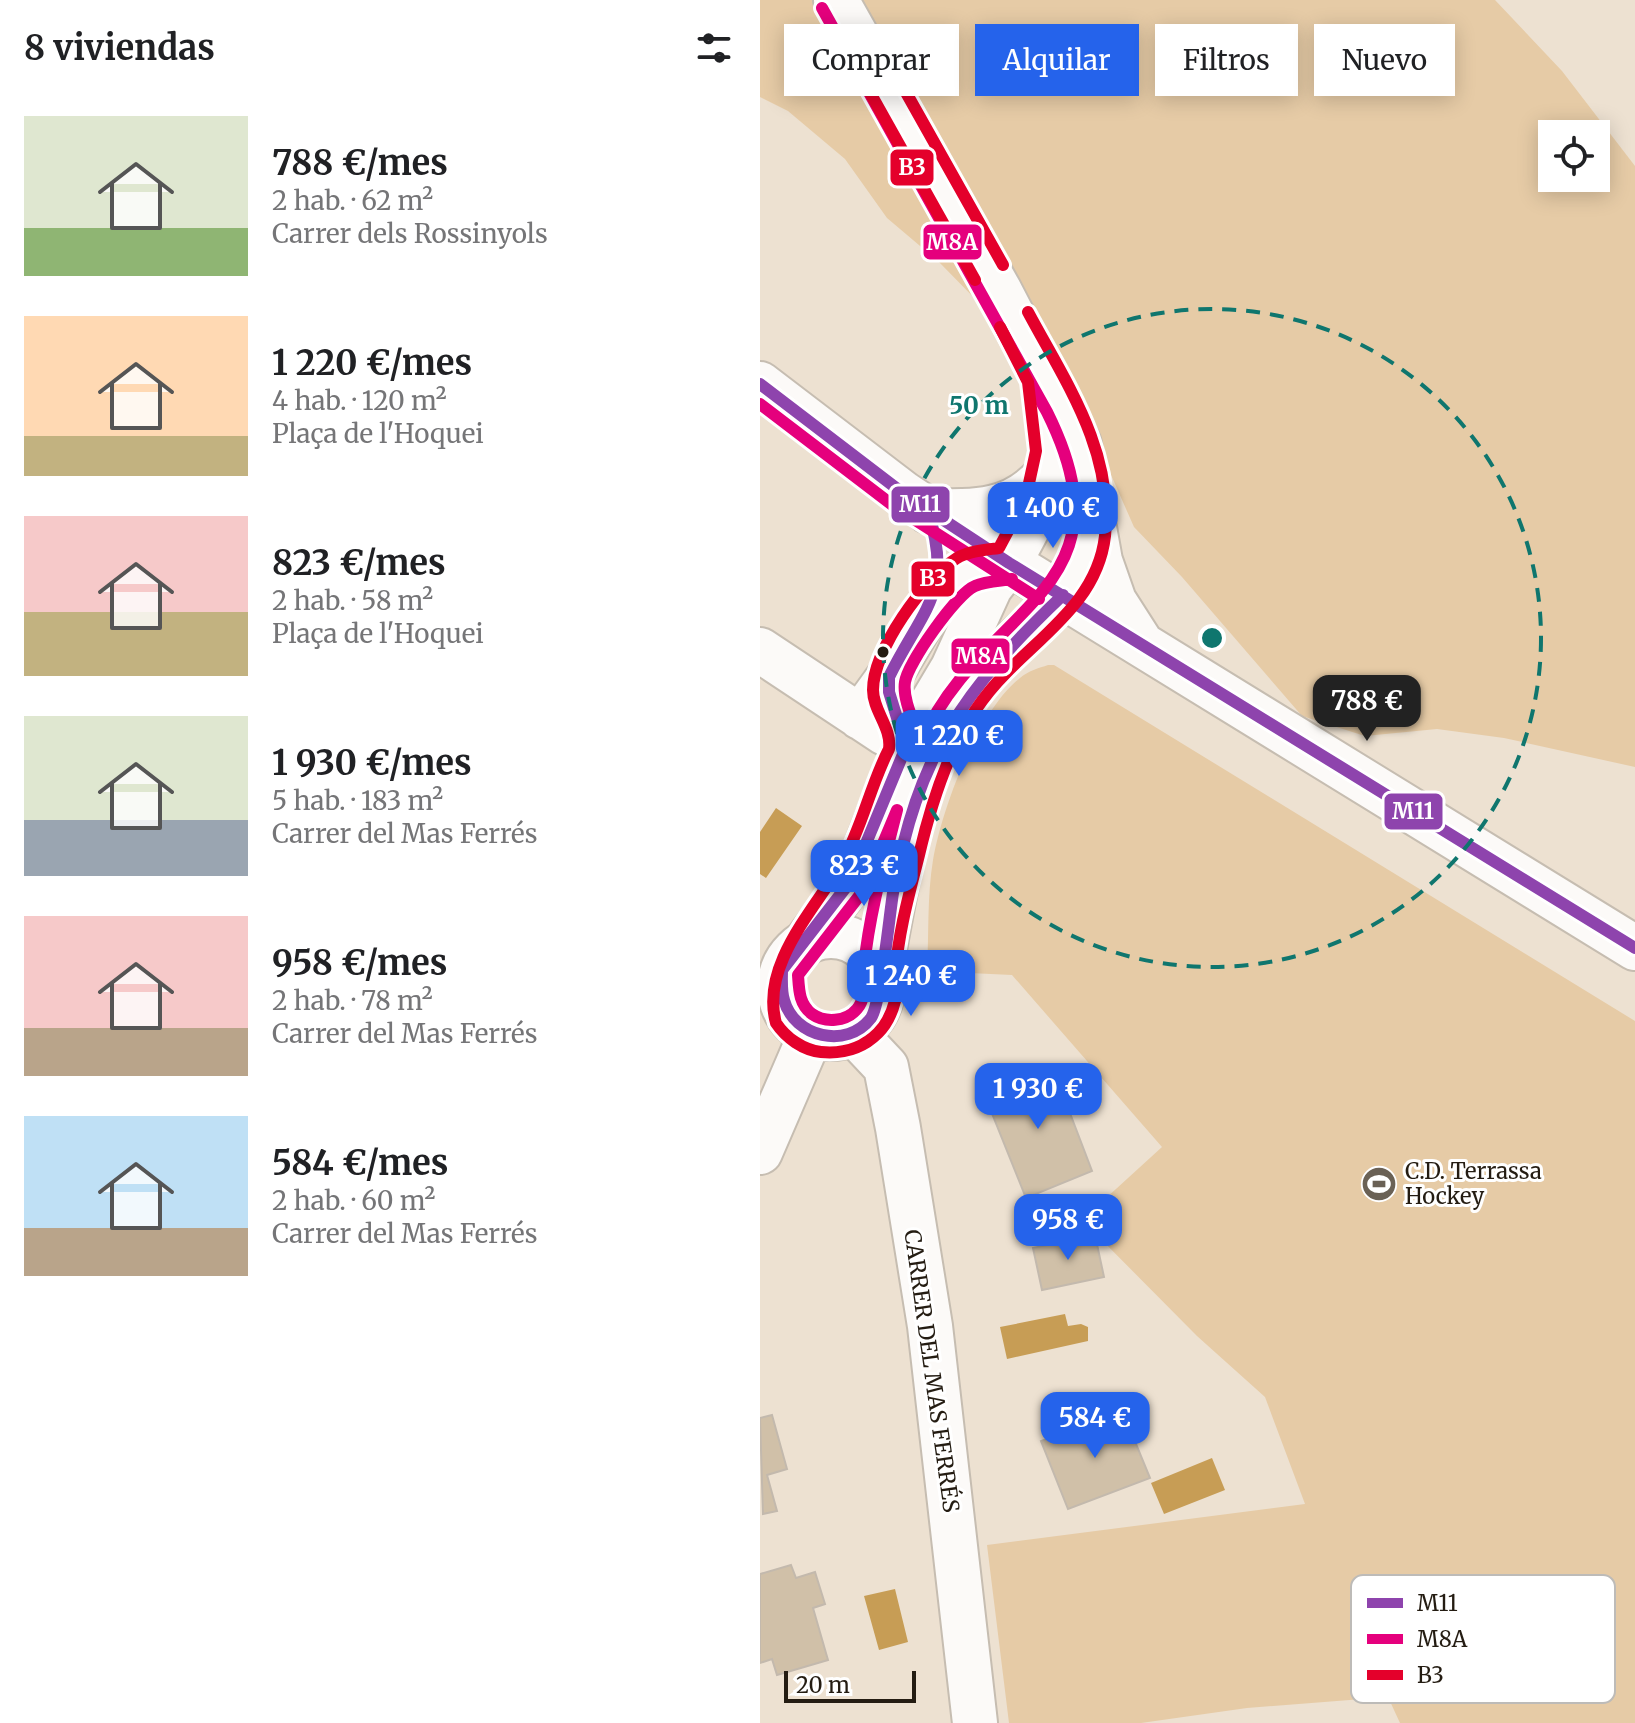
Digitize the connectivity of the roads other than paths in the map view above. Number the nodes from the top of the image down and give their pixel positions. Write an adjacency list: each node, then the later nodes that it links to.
1 (836, 0): 2 (street)
2 (1044, 377): 4 (street); 5 (street)
3 (760, 384): 6 (street)
4 (1047, 474): 6 (street); 7 (street)
5 (1089, 501): 8 (street); 10 (street)
6 (928, 511): 7 (street); 9 (street)
7 (1009, 563): 8 (street); 9 (street); 14 (street)
8 (1063, 595): 10 (street); 14 (street)
9 (927, 613): 12 (street)
10 (1147, 648): 16 (street)
11 (760, 650): 13 (street)
12 (889, 677): 13 (street); 14 (street)
13 (860, 717): 14 (street)
14 (918, 754): 15 (street); 17 (street)
15 (807, 941): 17 (street); 18 (street)
16 (1635, 948)
17 (880, 969): 19 (street)
18 (770, 980): 20 (street)
19 (854, 1033): 20 (street); 22 (street, CARRER DEL MAS FERRÉS)
20 (811, 1034): 21 (street)
21 (760, 1152)
22 (975, 1723)

